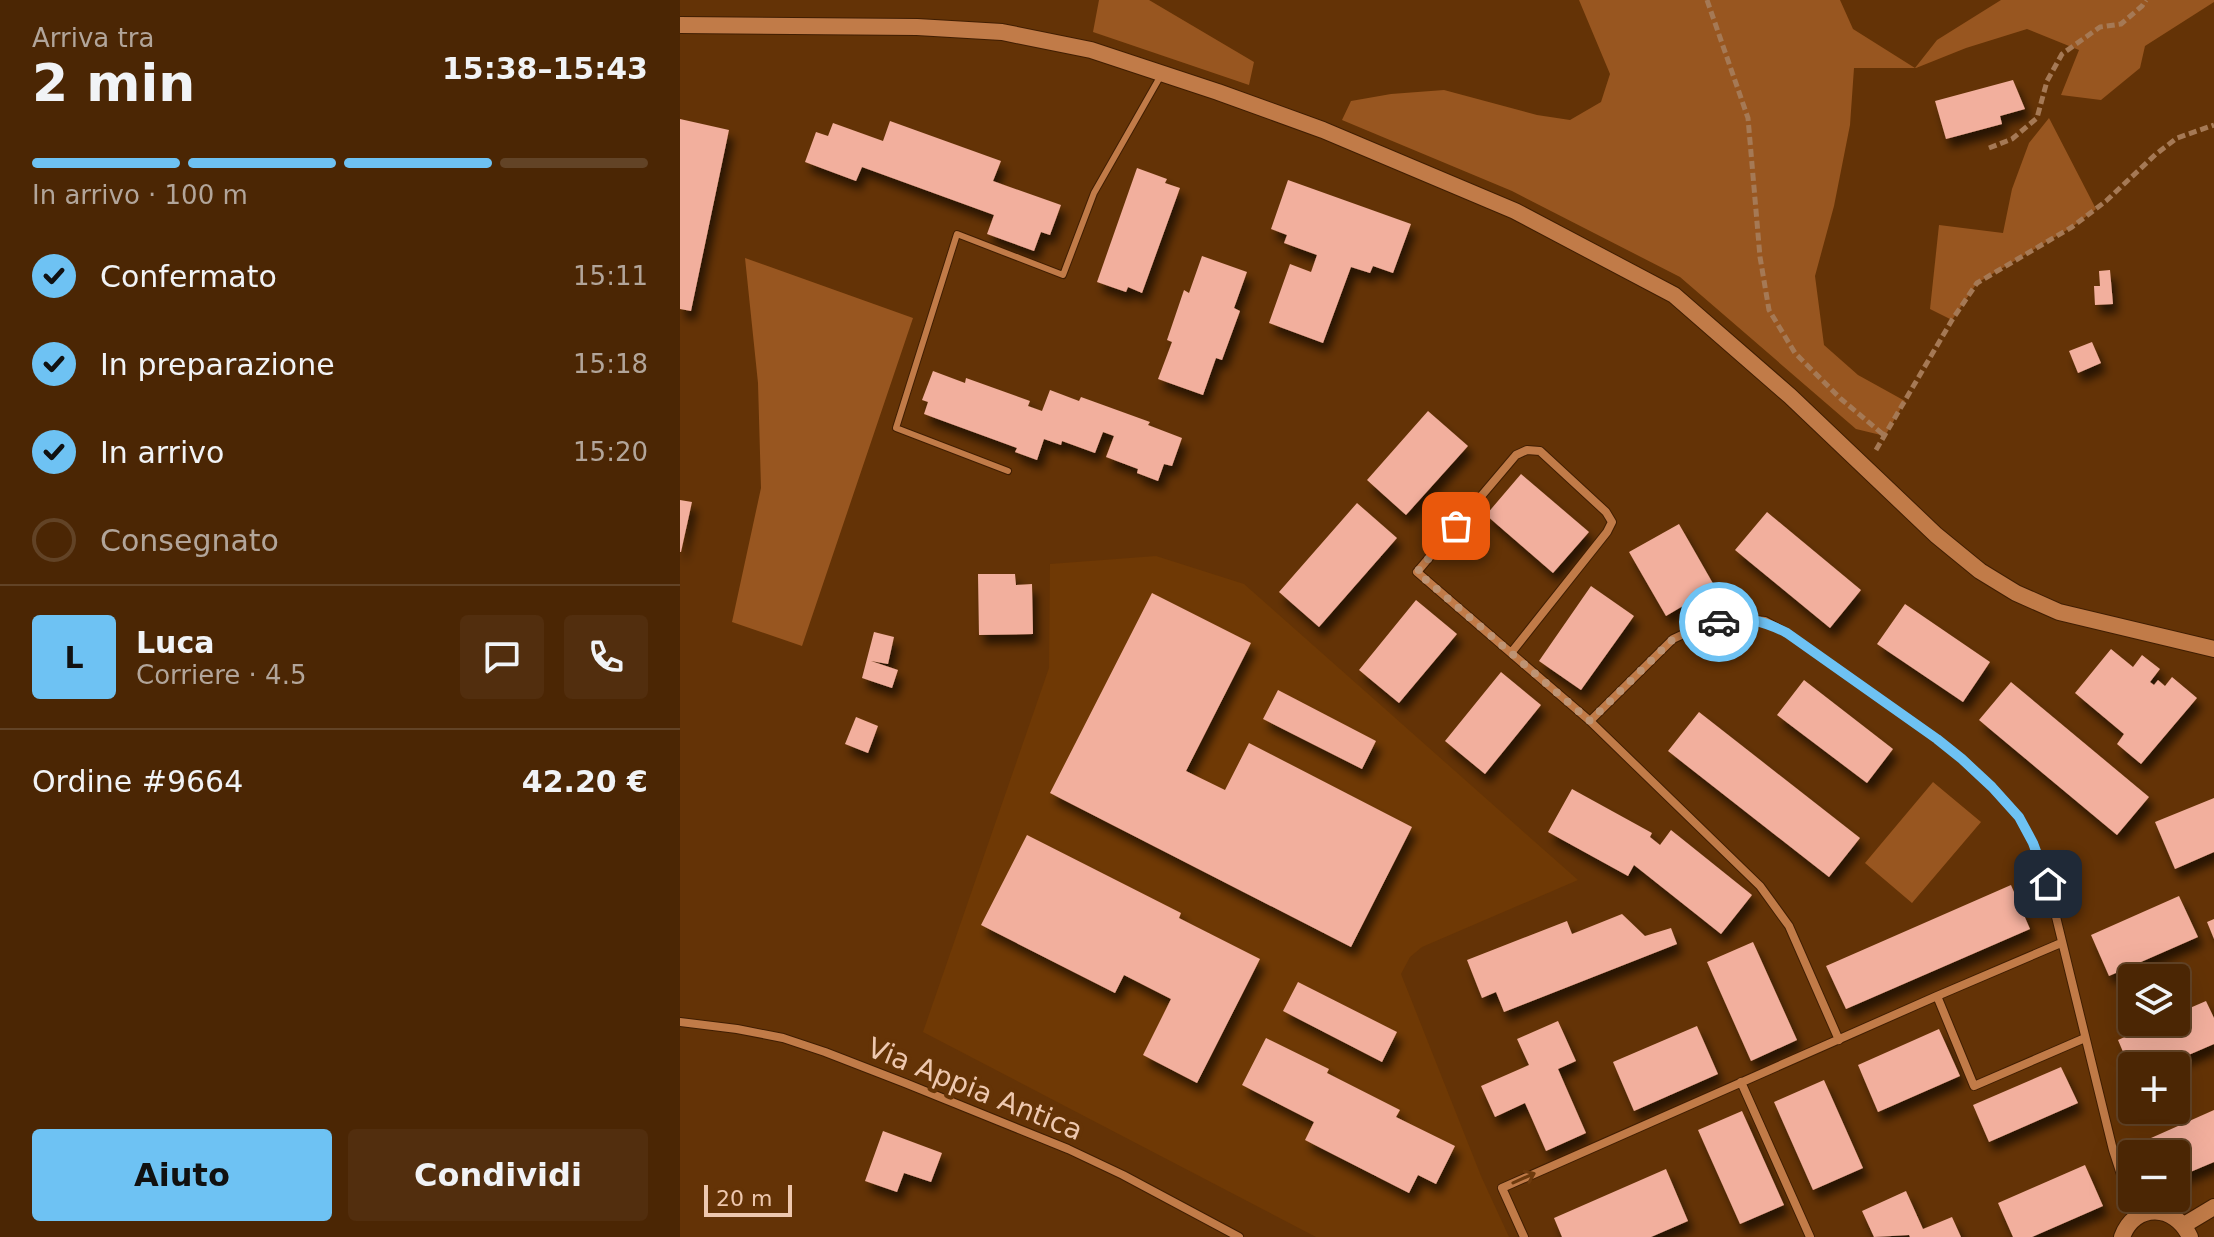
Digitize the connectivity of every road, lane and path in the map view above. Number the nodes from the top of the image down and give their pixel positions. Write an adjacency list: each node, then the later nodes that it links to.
1 (1707, 0): 7 (path)
2 (2146, 0): 6 (path)
3 (680, 25): 4 (street)
4 (1161, 73): 8 (street); 9 (lane)
5 (2214, 125): 7 (path)
6 (1989, 148)
7 (1885, 436): 8 (path)
8 (1865, 468): 10 (street)
9 (1008, 471)
10 (2214, 649)
11 (1511, 653): 11 (street); 12 (street)
12 (1590, 721): 13 (street); 17 (street)
13 (2061, 943): 14 (street); 16 (street)
14 (1937, 996): 16 (street); 17 (street)
15 (680, 1022): 22 (street, Via Appia Antica)
16 (2085, 1038): 20 (street)
17 (1839, 1040): 18 (street)
18 (1741, 1082): 23 (street, one-way to 18); 24 (street)
19 (2214, 1207): 21 (street)
20 (2138, 1216): 21 (street); 25 (street)
21 (2187, 1231)
22 (1239, 1237)
23 (1524, 1237)
24 (1810, 1237)
25 (2122, 1237)

